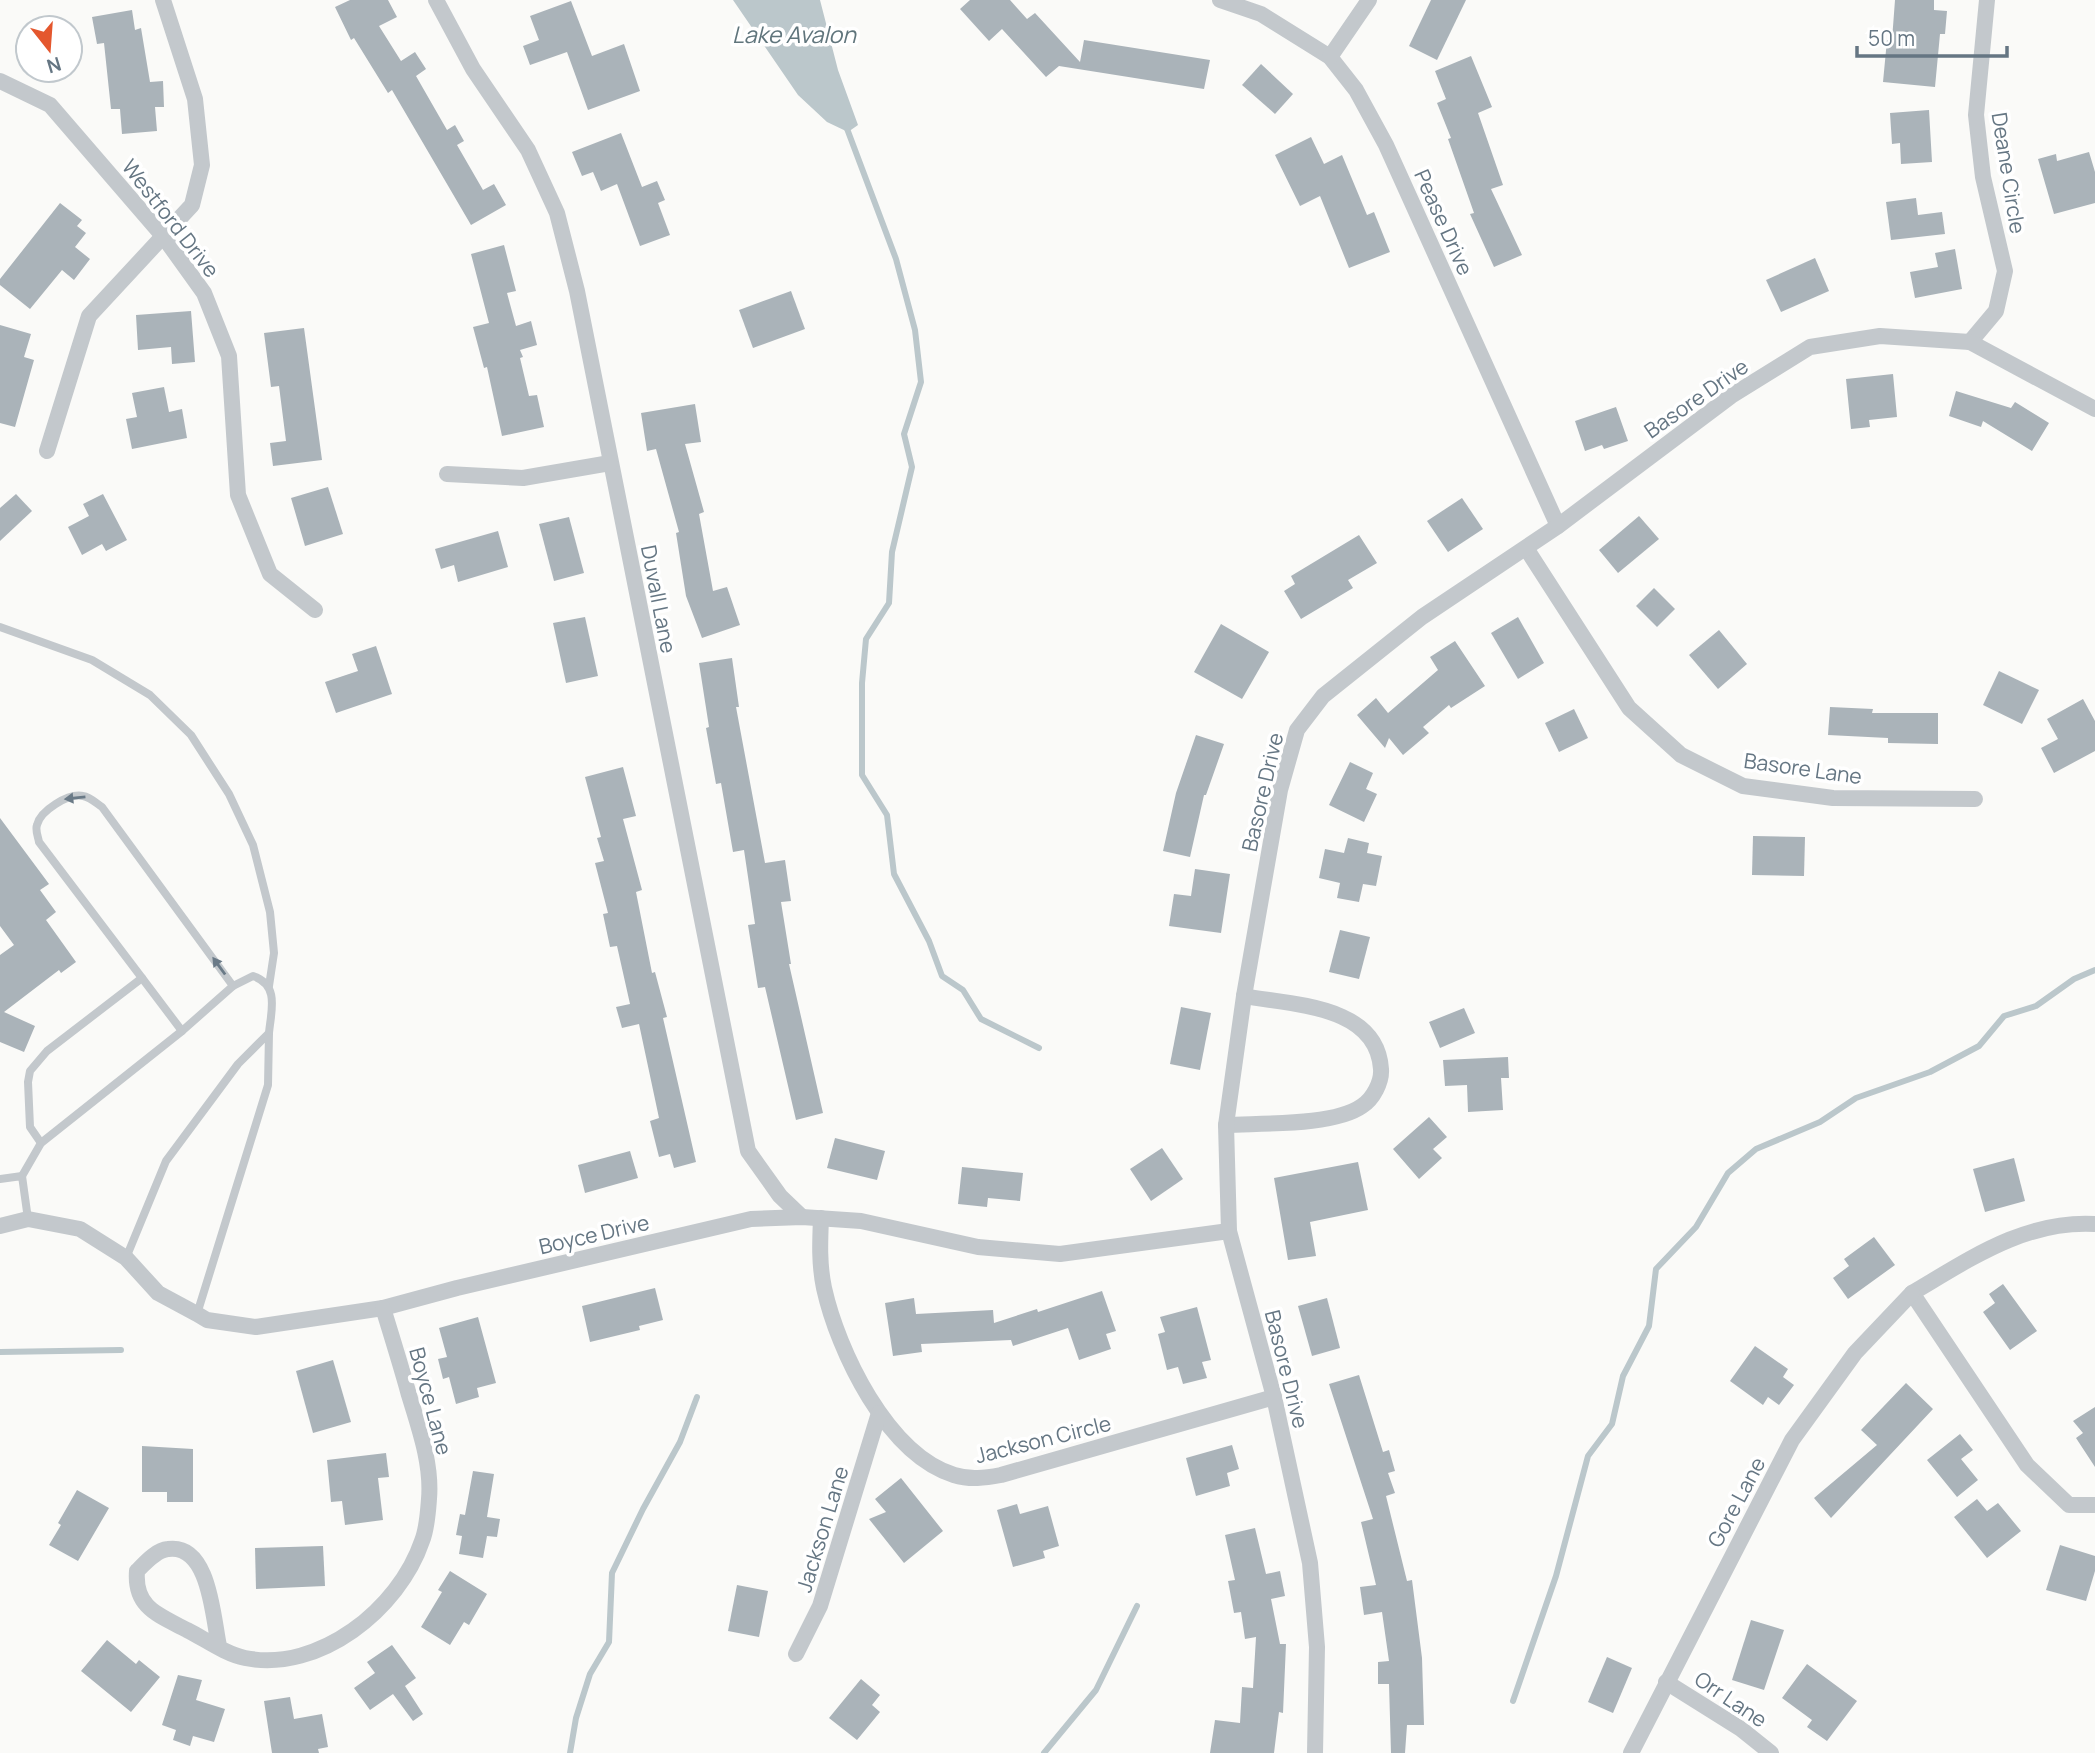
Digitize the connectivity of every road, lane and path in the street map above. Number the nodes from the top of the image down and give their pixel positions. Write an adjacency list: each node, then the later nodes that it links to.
1 (163, 0): 8 (street)
2 (436, 0): 12 (street, Duvall Lane)
3 (1220, 0): 6 (street, Pease Drive)
4 (1369, 0): 6 (street)
5 (1987, 0): 9 (street, Deane Circle)
6 (1330, 57): 14 (street, Pease Drive)
7 (0, 81): 8 (street, Westford Drive)
8 (163, 236): 11 (street); 16 (street, Westford Drive)
9 (1970, 342): 10 (street, Basore Drive); 14 (street, Basore Drive)
10 (2095, 408)
11 (47, 452)
12 (610, 463): 13 (street); 29 (street, Duvall Lane)
13 (447, 474)
14 (1558, 526): 15 (street, Basore Drive)
15 (1526, 548): 18 (street, Basore Lane); 22 (street, Basore Drive)
16 (315, 610)
17 (0, 627): 21 (lane)
18 (1975, 799)
19 (142, 978): 20 (lane, one-way to 19); 23 (lane); 26 (lane)
20 (233, 986): 21 (lane); 23 (lane)
21 (269, 986): 24 (lane)
22 (1244, 996): 25 (street, Basore Drive); 25 (street)
23 (182, 1031): 26 (lane)
24 (269, 1034): 35 (lane); 38 (lane)
25 (1226, 1125): 34 (street, Basore Drive)
26 (41, 1143): 27 (lane)
27 (22, 1176): 28 (lane); 31 (lane)
28 (0, 1179)
29 (802, 1217): 30 (street, Boyce Drive); 37 (street, Boyce Drive)
30 (821, 1218): 34 (street, Boyce Drive); 40 (street, Jackson Circle)
31 (29, 1219): 33 (street, Boyce Drive); 35 (street, Boyce Drive)
32 (2095, 1224): 36 (street, Gore Lane)
33 (0, 1226)
34 (1229, 1231): 39 (street, Basore Drive)
35 (127, 1258): 38 (street, Boyce Drive)
36 (1912, 1293): 41 (street); 44 (street, Gore Lane)
37 (383, 1308): 38 (street, Boyce Drive); 42 (street, Boyce Lane)
38 (197, 1314)
39 (1274, 1397): 40 (street, Jackson Circle); 45 (street, Basore Drive)
40 (879, 1413): 43 (street, Jackson Lane)
41 (2095, 1505)
42 (219, 1646): 42 (street, Boyce Lane)
43 (796, 1654)
44 (1666, 1682): 46 (street, Gore Lane); 47 (street, Orr Lane)
45 (1315, 1753)
46 (1631, 1753)
47 (1771, 1753)

